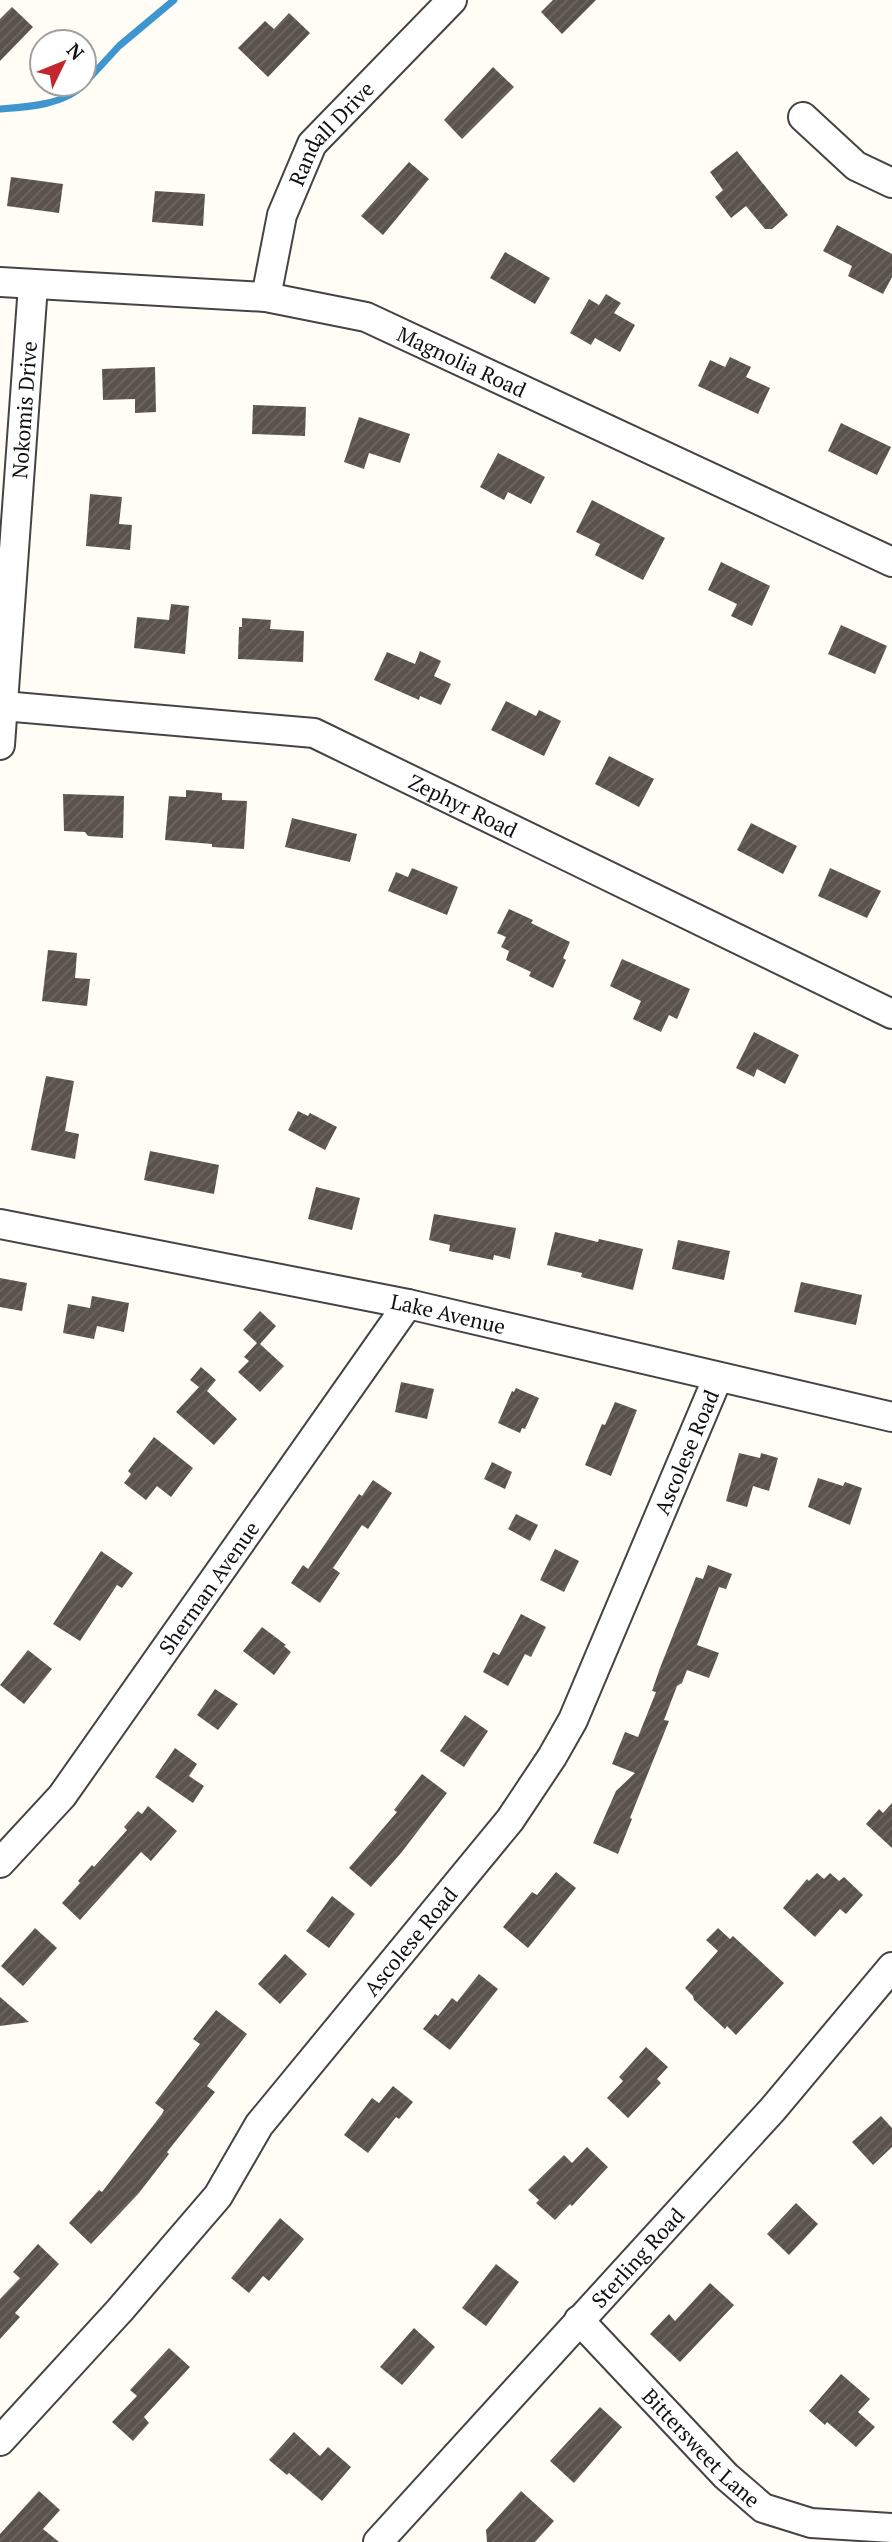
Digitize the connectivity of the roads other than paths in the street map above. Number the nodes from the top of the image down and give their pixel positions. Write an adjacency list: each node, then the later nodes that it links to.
1 (452, 0): 6 (street, Randall Drive)
2 (803, 117): 3 (street)
3 (892, 183)
4 (0, 282): 5 (street, Magnolia Road)
5 (33, 285): 6 (street, Magnolia Road); 8 (street, Nokomis Drive)
6 (265, 297): 7 (street, Magnolia Road)
7 (892, 562)
8 (3, 706): 9 (street, Nokomis Drive); 10 (street, Zephyr Road)
9 (0, 745)
10 (892, 1014)
11 (0, 1224): 12 (street, Lake Avenue)
12 (408, 1304): 13 (street, Lake Avenue); 15 (street, Sherman Avenue)
13 (718, 1377): 14 (street, Lake Avenue); 18 (street, Ascolese Road)
14 (892, 1417)
15 (0, 1863)
16 (892, 1968): 17 (street, Sterling Road)
17 (579, 2320): 19 (street, Bittersweet Lane); 20 (street, Sterling Road)
18 (0, 2441)
19 (892, 2528)
20 (378, 2542)

